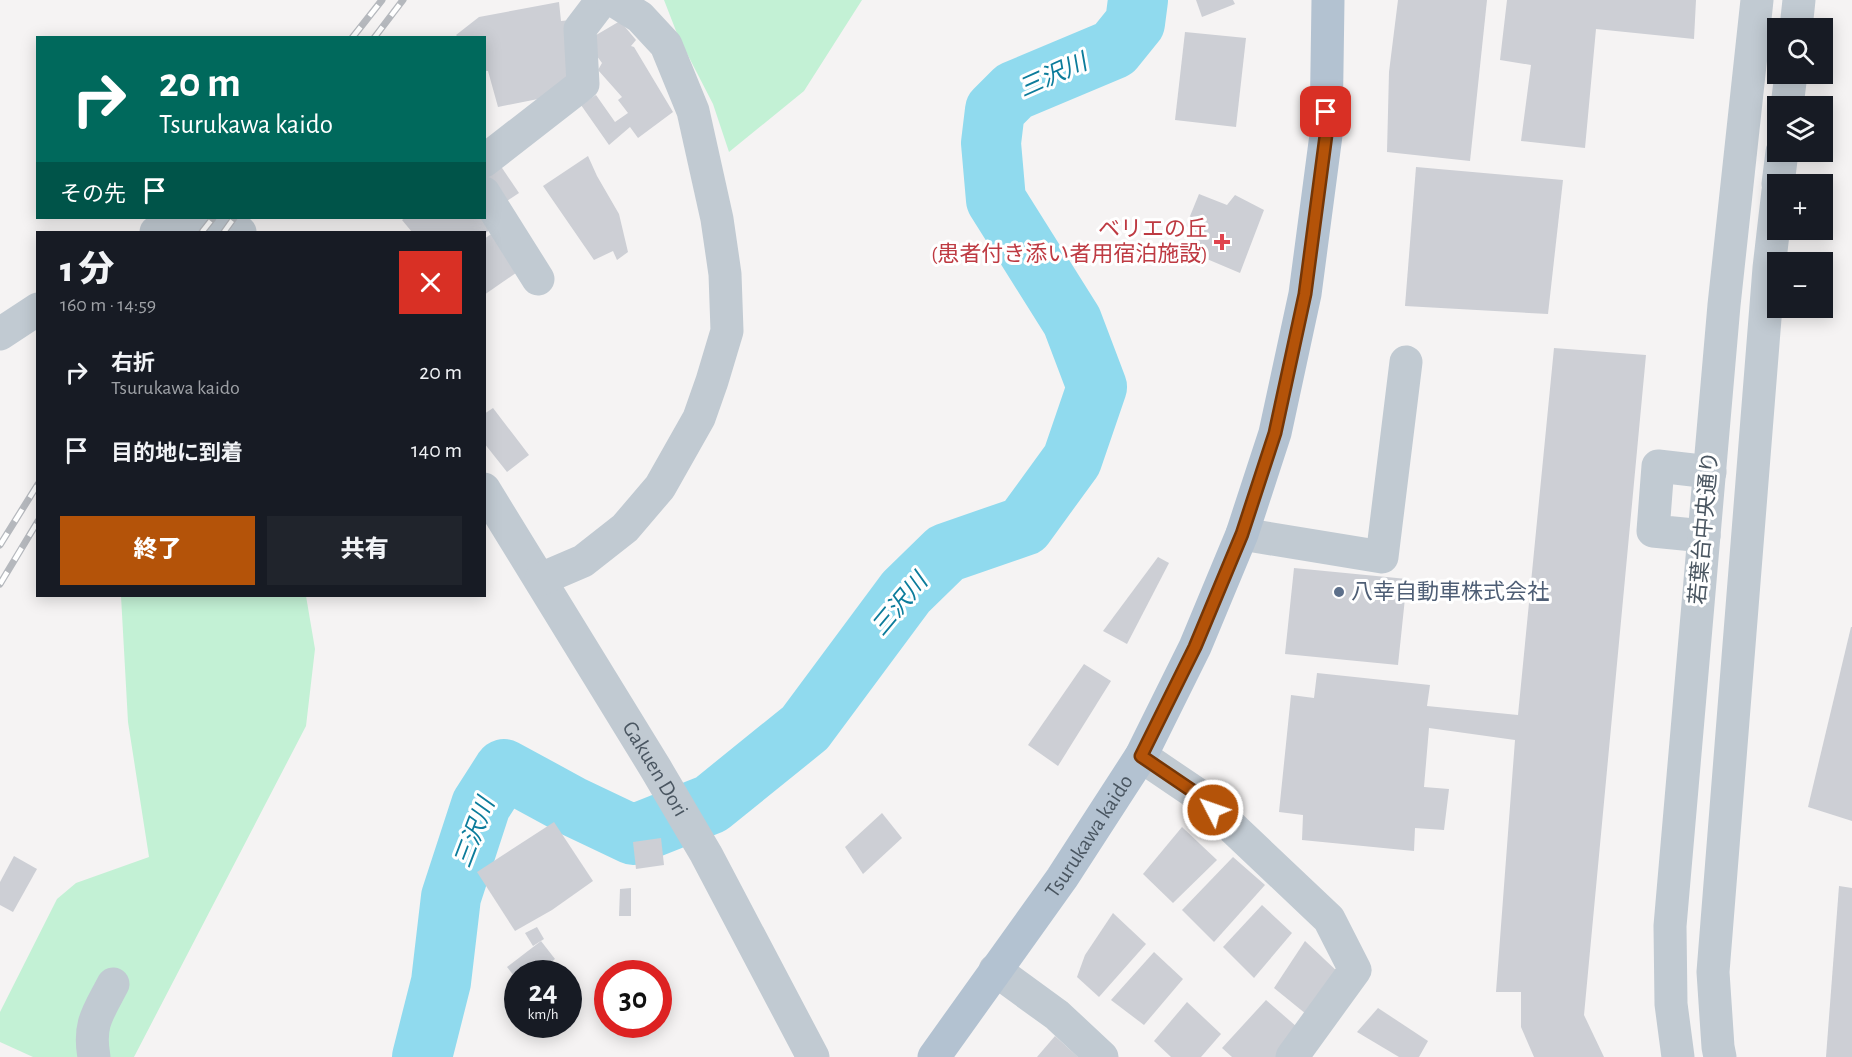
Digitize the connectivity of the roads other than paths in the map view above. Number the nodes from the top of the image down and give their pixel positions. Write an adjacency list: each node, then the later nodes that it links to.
1 (602, 0): 7 (street)
2 (614, 0): 20 (street)
3 (1328, 0): 18 (main road, Tsurukawa kaido)
4 (1757, 0): 16 (street, 若葉台中央通り)
5 (1799, 0): 6 (street)
6 (1797, 18)
7 (486, 159)
8 (486, 196): 12 (street)
9 (159, 231): 10 (street)
10 (234, 231)
11 (1772, 240): 30 (street, 若葉台中央通り)
12 (538, 279)
13 (36, 310): 14 (street)
14 (0, 334)
15 (1406, 362): 18 (street)
16 (1710, 472): 19 (street, 若葉台中央通り); 19 (street)
17 (486, 492): 20 (street, Gakuen Dori)
18 (1242, 534): 21 (main road, Tsurukawa kaido)
19 (1704, 537): 29 (street, 若葉台中央通り)
20 (541, 579): 25 (street, Gakuen Dori)
21 (1141, 756): 22 (main road, Tsurukawa kaido); 28 (street)
22 (995, 970): 26 (main road, Tsurukawa kaido); 27 (street)
23 (113, 984): 24 (street)
24 (94, 1057)
25 (813, 1057)
26 (934, 1057)
27 (1102, 1057)
28 (1292, 1057)
29 (1678, 1057)
30 (1720, 1057)

